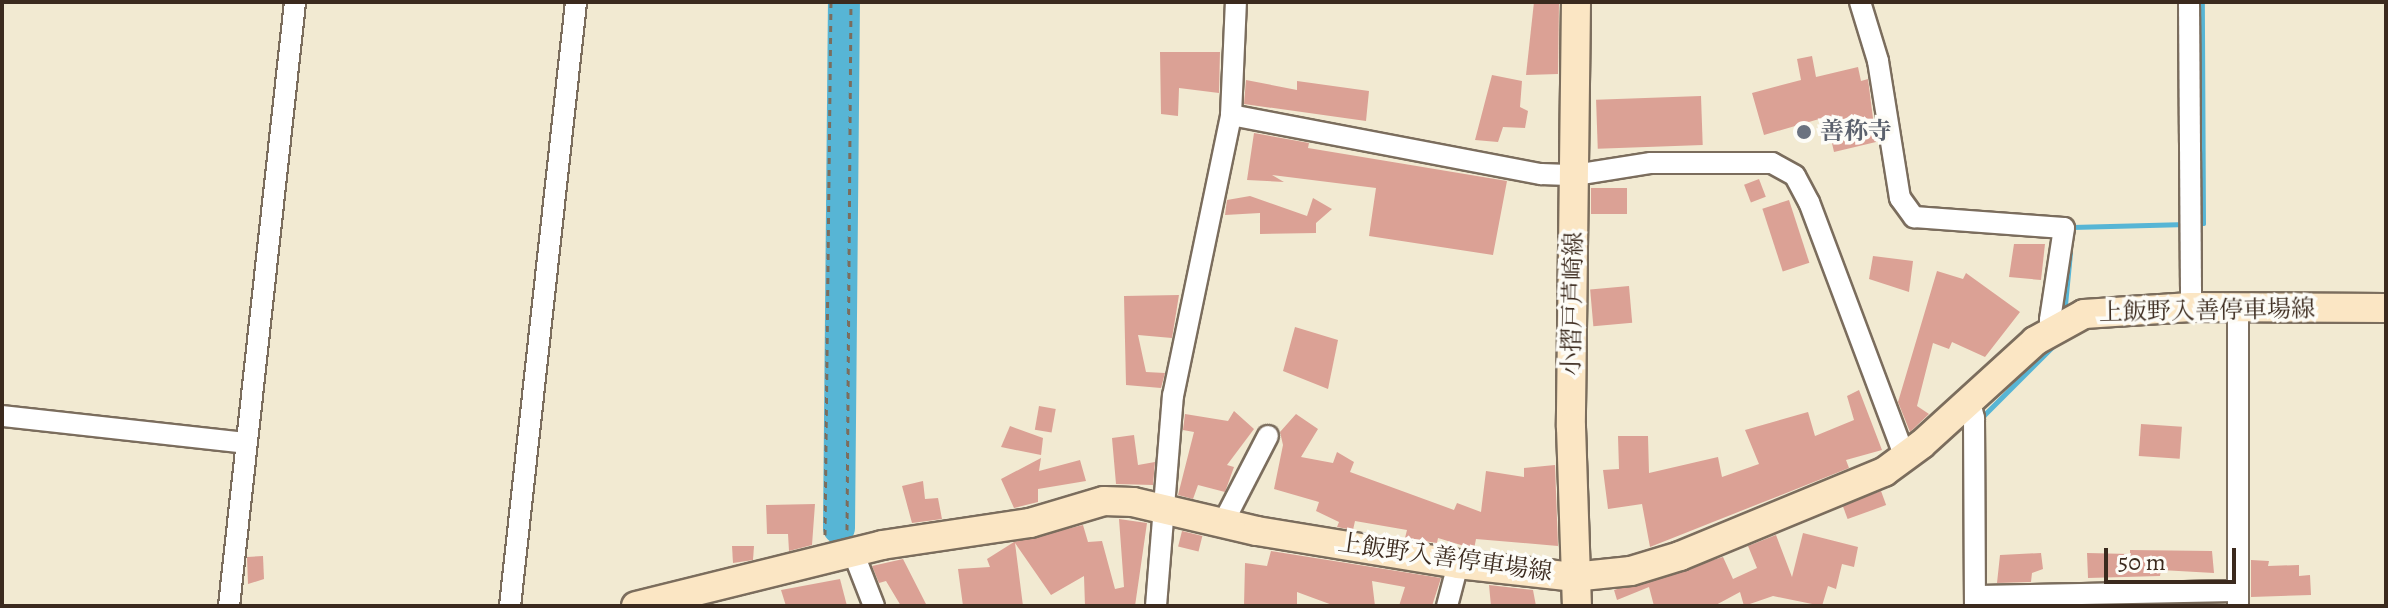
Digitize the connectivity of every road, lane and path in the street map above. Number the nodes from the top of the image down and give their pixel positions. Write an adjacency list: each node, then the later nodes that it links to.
1 (295, 2): 18 (street)
2 (576, 2): 29 (street)
3 (831, 2): 23 (path)
4 (851, 2): 22 (path)
5 (1236, 2): 9 (street)
6 (1576, 2): 10 (main road, 小摺戸芦崎線)
7 (1860, 2): 14 (street)
8 (2189, 2): 11 (street)
9 (1231, 115): 10 (street); 20 (street)
10 (1575, 175): 19 (street); 25 (main road, 小摺戸芦崎線)
11 (2191, 307): 13 (main road, 上飯野入善停車場線); 14 (main road, 上飯野入善停車場線)
12 (2386, 308): 13 (main road, 上飯野入善停車場線)
13 (2238, 311): 26 (street)
14 (2055, 328): 15 (main road, 上飯野入善停車場線)
15 (1969, 399): 19 (main road, 上飯野入善停車場線); 27 (street)
16 (2, 416): 18 (street)
17 (1268, 436): 21 (street)
18 (245, 443): 28 (street)
19 (1905, 457): 25 (main road, 上飯野入善停車場線)
20 (1160, 508): 21 (main road, 上飯野入善停車場線); 22 (main road, 上飯野入善停車場線); 32 (street)
21 (1223, 523): 24 (main road, 上飯野入善停車場線)
22 (853, 552): 23 (main road, 上飯野入善停車場線); 31 (street)
23 (825, 559): 30 (main road, 上飯野入善停車場線)
24 (1458, 564): 25 (main road, 上飯野入善停車場線); 33 (street)
25 (1573, 577): 34 (main road, 小摺戸芦崎線)
26 (2238, 598): 27 (street)
27 (1976, 601)
28 (229, 606)
29 (510, 606)
30 (636, 606)
31 (874, 606)
32 (1156, 606)
33 (1447, 606)
34 (1577, 606)

